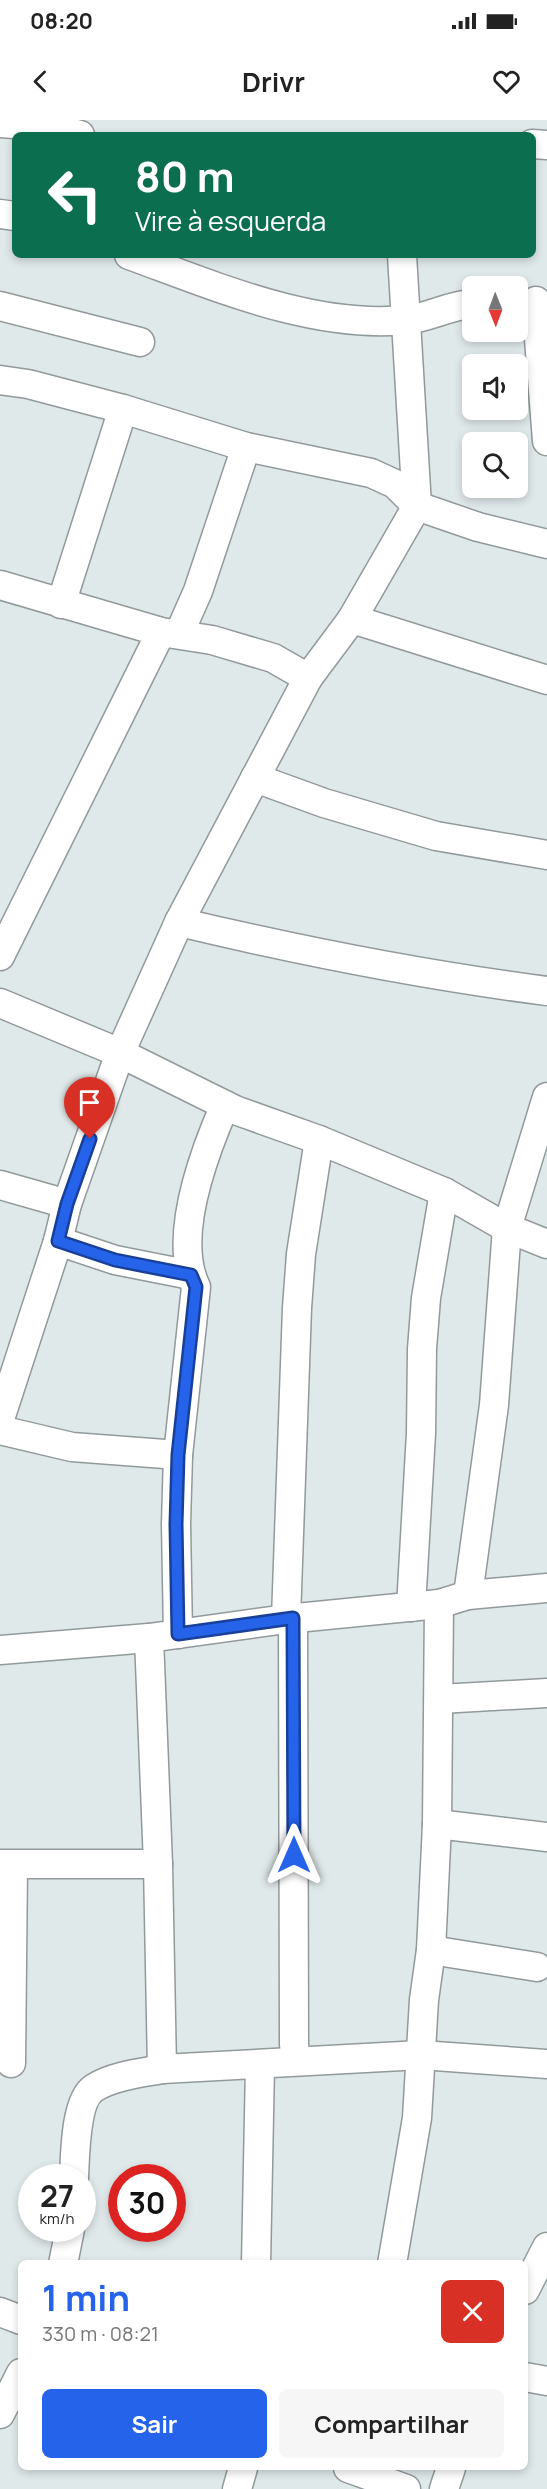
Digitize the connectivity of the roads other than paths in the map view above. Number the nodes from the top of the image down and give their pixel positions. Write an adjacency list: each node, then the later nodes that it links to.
1 (16, 126): 2 (street)
2 (69, 132)
3 (137, 258): 8 (street)
4 (402, 258): 8 (street)
5 (534, 301): 12 (street)
6 (0, 306): 9 (street)
7 (462, 306): 8 (street)
8 (406, 320): 14 (street)
9 (140, 342)
10 (0, 380): 11 (street)
11 (123, 409): 13 (street); 17 (street)
12 (547, 441)
13 (246, 447): 14 (street); 19 (street)
14 (417, 506): 15 (street); 18 (street)
15 (547, 544)
16 (0, 585): 17 (street)
17 (61, 604): 19 (street)
18 (352, 619): 20 (street); 21 (street)
19 (170, 633): 20 (street); 25 (street)
20 (308, 678): 22 (street)
21 (547, 680)
22 (255, 778): 23 (street); 24 (street)
23 (547, 855)
24 (179, 922): 26 (street); 28 (street)
25 (0, 956)
26 (547, 991)
27 (0, 1003): 28 (street)
28 (120, 1053): 30 (street); 34 (street)
29 (547, 1097): 35 (street)
30 (225, 1104): 31 (street); 38 (street)
31 (319, 1140): 33 (street); 46 (street)
32 (0, 1185): 34 (street)
33 (444, 1192): 35 (street); 45 (street)
34 (67, 1204): 36 (street)
35 (507, 1228): 37 (street); 43 (street)
36 (58, 1241): 38 (street); 39 (street)
37 (547, 1244)
38 (191, 1275): 41 (street)
39 (0, 1419)
40 (0, 1430): 41 (street)
41 (178, 1455): 47 (street)
42 (547, 1588): 43 (street)
43 (468, 1595): 44 (street)
44 (439, 1604): 45 (street); 51 (street)
45 (411, 1607): 46 (street)
46 (290, 1619): 47 (street); 59 (street)
47 (178, 1634): 48 (street)
48 (149, 1638): 49 (street); 55 (street)
49 (0, 1650)
50 (547, 1693): 51 (street)
51 (440, 1699): 52 (street)
52 (437, 1824): 53 (street); 56 (street)
53 (547, 1837)
54 (7, 1864): 55 (street); 60 (street)
55 (158, 1864): 63 (street)
56 (431, 1950): 57 (street); 58 (street)
57 (537, 1967)
58 (421, 2055): 59 (street); 61 (street); 69 (street)
59 (296, 2061): 62 (street)
60 (11, 2063)
61 (547, 2064)
62 (260, 2065): 63 (street); 68 (street)
63 (162, 2069): 64 (street)
64 (76, 2164)
65 (67, 2242): 67 (street)
66 (547, 2247): 70 (street)
67 (64, 2260)
68 (256, 2260)
69 (393, 2260)
70 (528, 2284)
71 (0, 2312): 72 (street)
72 (18, 2319)
73 (528, 2377): 75 (street)
74 (18, 2379): 76 (street)
75 (547, 2380)
76 (0, 2414)
77 (242, 2470): 80 (street)
78 (354, 2470): 81 (street)
79 (450, 2470): 82 (street)
80 (237, 2489)
81 (406, 2489)
82 (444, 2489)

